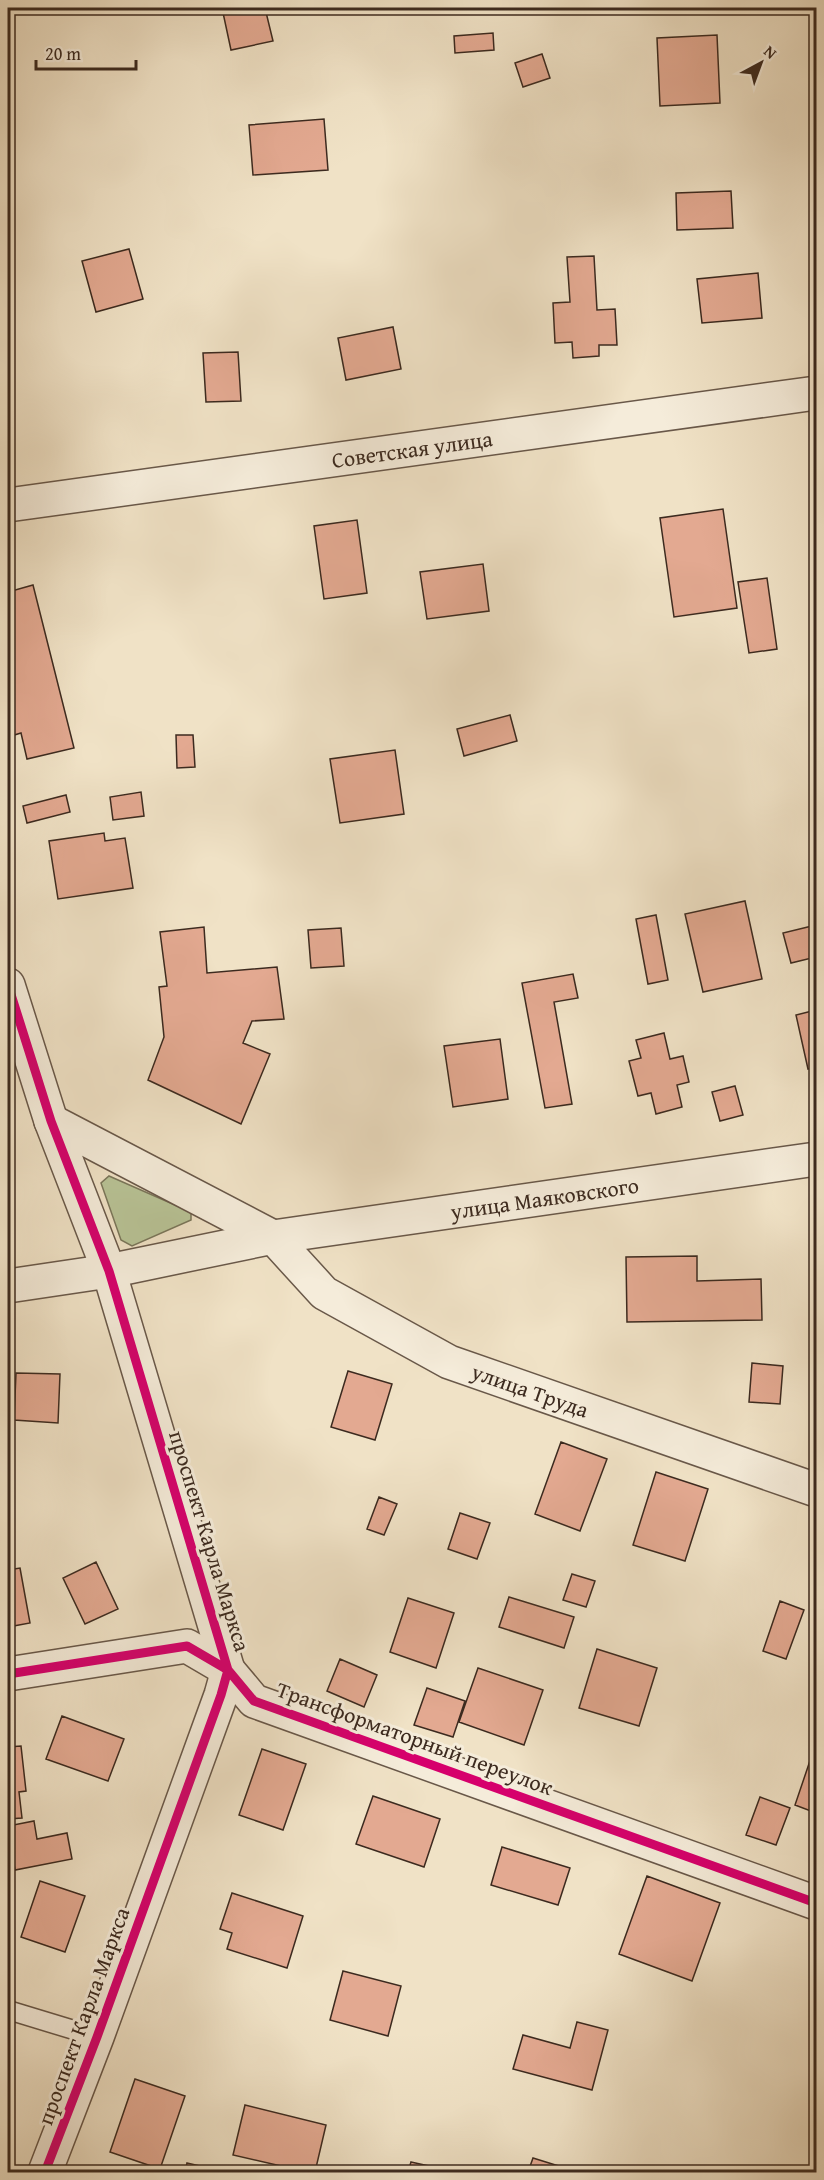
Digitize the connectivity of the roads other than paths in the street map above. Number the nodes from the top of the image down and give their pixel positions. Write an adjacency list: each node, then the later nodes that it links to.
1 (816, 393): 2 (street, Советская улица)
2 (8, 505)
3 (8, 985): 4 (street, проспект Карла Маркса)
4 (51, 1121): 6 (street); 7 (street, проспект Карла Маркса)
5 (816, 1159): 6 (street, улица Маяковского)
6 (273, 1237): 7 (street, улица Маяковского); 9 (street, улица Труда)
7 (109, 1271): 8 (street, улица Маяковского); 10 (street, проспект Карла Маркса)
8 (8, 1287)
9 (816, 1491)
10 (228, 1670): 11 (street, Трансформаторный переулок); 12 (street, Трансформаторный переулок); 14 (street, проспект Карла Маркса)
11 (8, 1674)
12 (816, 1903)
13 (8, 2010): 14 (lane)
14 (97, 2037): 15 (street, проспект Карла Маркса)
15 (45, 2172)

